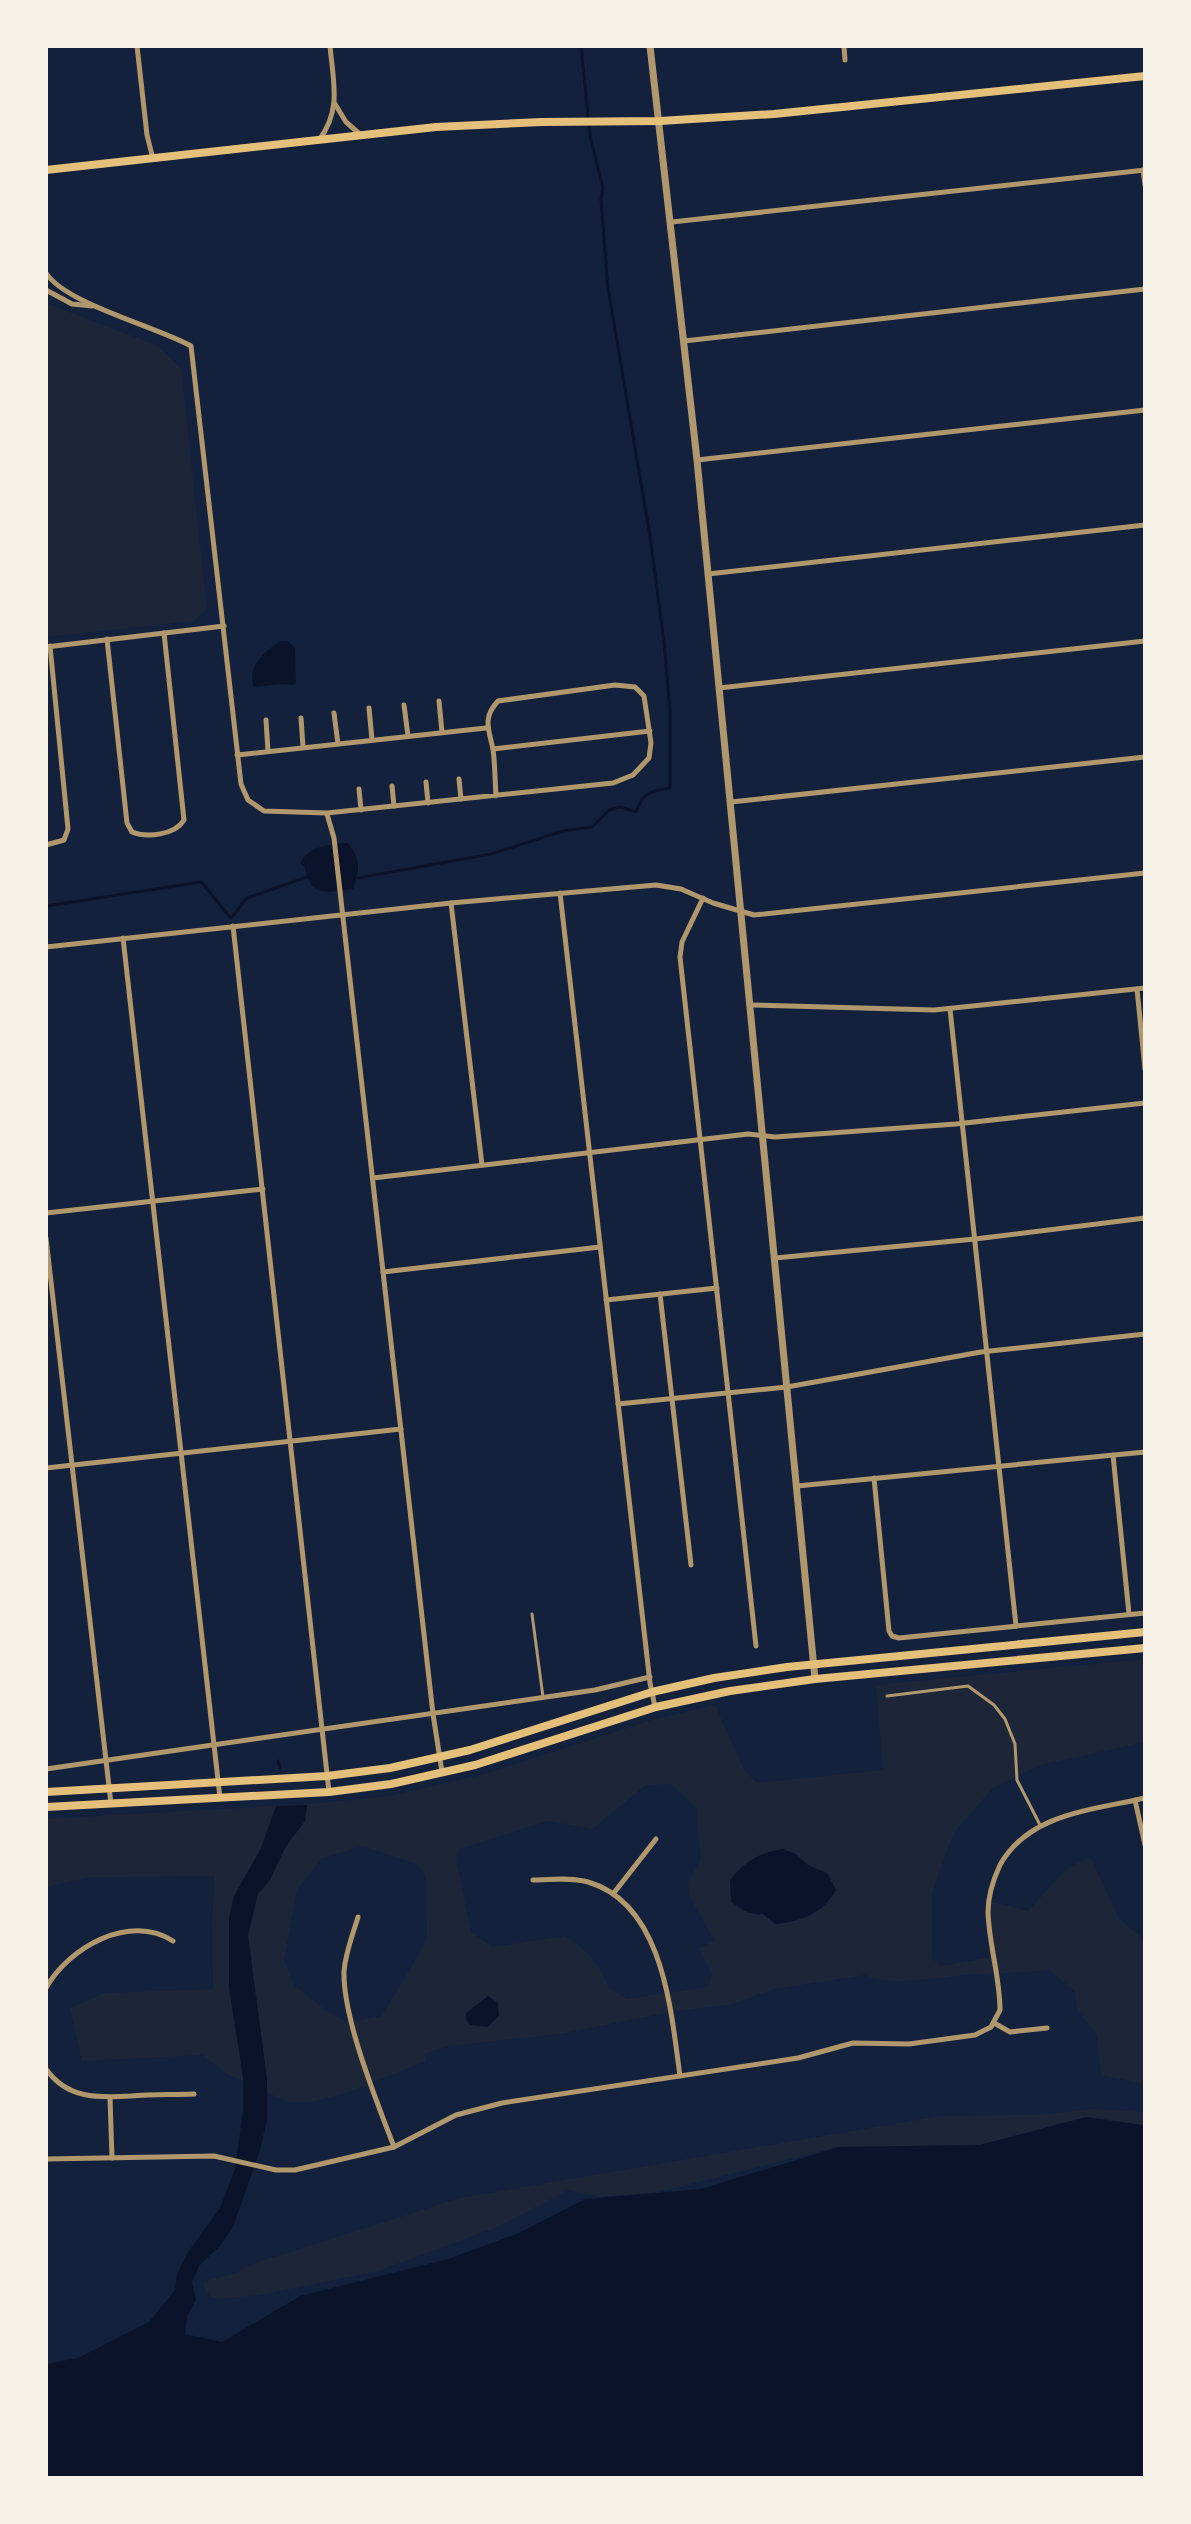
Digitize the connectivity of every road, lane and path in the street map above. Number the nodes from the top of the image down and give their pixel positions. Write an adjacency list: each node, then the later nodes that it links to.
1 (137, 46): 11 (street)
2 (330, 46): 7 (street)
3 (650, 46): 8 (street)
4 (844, 46): 5 (street)
5 (845, 60)
6 (1145, 76): 8 (main road)
7 (335, 103): 9 (street); 10 (street)
8 (660, 121): 9 (main road); 15 (street)
9 (362, 136): 10 (main road)
10 (318, 141): 11 (main road)
11 (153, 160): 12 (main road)
12 (46, 170)
13 (1144, 170): 14 (street); 15 (street)
14 (1145, 185)
15 (672, 222): 20 (street)
16 (46, 273): 19 (street)
17 (1145, 289): 20 (street)
18 (46, 290): 19 (street)
19 (93, 306): 25 (street)
20 (684, 341): 22 (street)
21 (1145, 410): 22 (street)
22 (697, 460): 24 (street)
23 (1145, 525): 24 (street)
24 (708, 574): 30 (street)
25 (224, 626): 26 (street); 46 (street)
26 (164, 633): 27 (street); 27 (street)
27 (107, 639): 29 (street)
28 (1145, 641): 30 (street)
29 (48, 646): 59 (street)
30 (718, 688): 54 (street)
31 (439, 701): 39 (street)
32 (404, 705): 40 (street)
33 (369, 708): 41 (street)
34 (334, 713): 42 (street)
35 (301, 718): 43 (street)
36 (266, 720): 45 (street)
37 (486, 728): 38 (street); 39 (street); 44 (street)
38 (650, 731): 44 (street); 52 (street)
39 (442, 732): 40 (street)
40 (408, 736): 41 (street)
41 (372, 740): 42 (street)
42 (338, 744): 43 (street)
43 (303, 747): 45 (street)
44 (493, 749): 52 (street)
45 (268, 751): 46 (street)
46 (237, 755): 58 (street)
47 (1145, 757): 54 (street)
48 (459, 779): 53 (street)
49 (426, 782): 55 (street)
50 (392, 786): 56 (street)
51 (359, 789): 57 (street)
52 (496, 796): 53 (street)
53 (461, 799): 55 (street)
54 (731, 802): 64 (street)
55 (428, 803): 56 (street)
56 (394, 806): 57 (street)
57 (361, 810): 58 (street)
58 (327, 813): 65 (street)
59 (46, 845)
60 (1145, 873): 64 (street)
61 (560, 893): 62 (street); 63 (street); 78 (street)
62 (703, 898): 64 (street); 77 (street)
63 (451, 903): 65 (street); 79 (street)
64 (742, 911): 71 (street)
65 (343, 914): 66 (street); 80 (street)
66 (233, 926): 67 (street); 81 (street)
67 (123, 938): 68 (street); 82 (street)
68 (46, 947)
69 (1145, 988): 70 (street)
70 (1137, 989): 72 (street); 73 (street)
71 (751, 1005): 72 (street); 76 (street)
72 (950, 1009): 75 (street)
73 (1145, 1069)
74 (1145, 1103): 75 (street)
75 (963, 1123): 76 (street); 86 (street)
76 (763, 1135): 77 (street); 88 (street)
77 (700, 1140): 78 (street); 90 (street)
78 (589, 1152): 79 (street); 87 (street)
79 (482, 1165): 80 (street)
80 (373, 1178): 89 (street)
81 (263, 1189): 82 (street); 100 (street)
82 (152, 1200): 83 (street); 102 (street)
83 (46, 1213)
84 (1145, 1218): 86 (street)
85 (46, 1238): 104 (street)
86 (975, 1239): 88 (street); 94 (street)
87 (600, 1247): 89 (street); 92 (street)
88 (775, 1258): 95 (street)
89 (383, 1272): 99 (street)
90 (717, 1288): 91 (street); 96 (street)
91 (660, 1294): 92 (street); 97 (street)
92 (606, 1300): 98 (street)
93 (1145, 1334): 94 (street)
94 (988, 1352): 95 (street); 105 (street)
95 (787, 1387): 96 (street); 108 (street)
96 (728, 1392): 97 (street); 115 (street)
97 (672, 1398): 98 (street); 109 (street)
98 (618, 1404): 120 (street)
99 (401, 1429): 100 (street); 126 (street)
100 (291, 1441): 102 (street); 127 (street)
101 (1145, 1452): 103 (street)
102 (181, 1453): 104 (street); 128 (street)
103 (1113, 1455): 105 (street); 112 (street)
104 (72, 1466): 106 (street); 130 (street)
105 (1000, 1466): 107 (street); 113 (street)
106 (46, 1468)
107 (874, 1478): 108 (street); 113 (street)
108 (797, 1486): 119 (street)
109 (691, 1565)
110 (1145, 1613): 112 (street)
111 (532, 1614): 124 (lane)
112 (1129, 1614): 113 (street)
113 (1016, 1626)
114 (1145, 1632): 116 (main road)
115 (756, 1646)
116 (980, 1648): 118 (main road); 119 (main road)
117 (1145, 1648): 118 (main road)
118 (981, 1663): 121 (main road)
119 (814, 1664): 121 (street); 122 (main road)
120 (650, 1677): 122 (street); 124 (street)
121 (815, 1679): 125 (main road)
122 (652, 1692): 125 (street); 129 (main road)
123 (887, 1696): 143 (lane)
124 (543, 1697): 126 (street)
125 (656, 1707): 132 (main road)
126 (433, 1714): 127 (street); 129 (street)
127 (323, 1729): 128 (street); 133 (street)
128 (214, 1745): 130 (street); 134 (street)
129 (439, 1758): 132 (street); 133 (main road)
130 (105, 1761): 131 (street); 135 (street)
131 (46, 1769)
132 (442, 1773): 137 (main road)
133 (327, 1776): 134 (main road); 137 (street)
134 (218, 1782): 135 (main road); 138 (street)
135 (109, 1788): 136 (main road); 141 (street)
136 (46, 1792)
137 (329, 1792): 138 (main road)
138 (220, 1798): 141 (main road)
139 (1145, 1798): 140 (street)
140 (1135, 1800): 143 (street); 145 (street)
141 (111, 1804): 142 (main road)
142 (46, 1807)
143 (1040, 1825): 151 (street)
144 (656, 1839): 147 (street)
145 (1145, 1845)
146 (533, 1880): 147 (street)
147 (613, 1894): 154 (street)
148 (358, 1917): 158 (street)
149 (173, 1941): 150 (street)
150 (46, 1988)
151 (994, 2023): 152 (street); 154 (street)
152 (1047, 2028)
153 (46, 2069): 155 (street)
154 (680, 2076): 158 (street)
155 (48, 2079): 157 (street)
156 (194, 2094): 157 (street)
157 (110, 2098): 159 (street)
158 (394, 2147): 159 (street)
159 (112, 2158): 160 (street)
160 (46, 2159)

